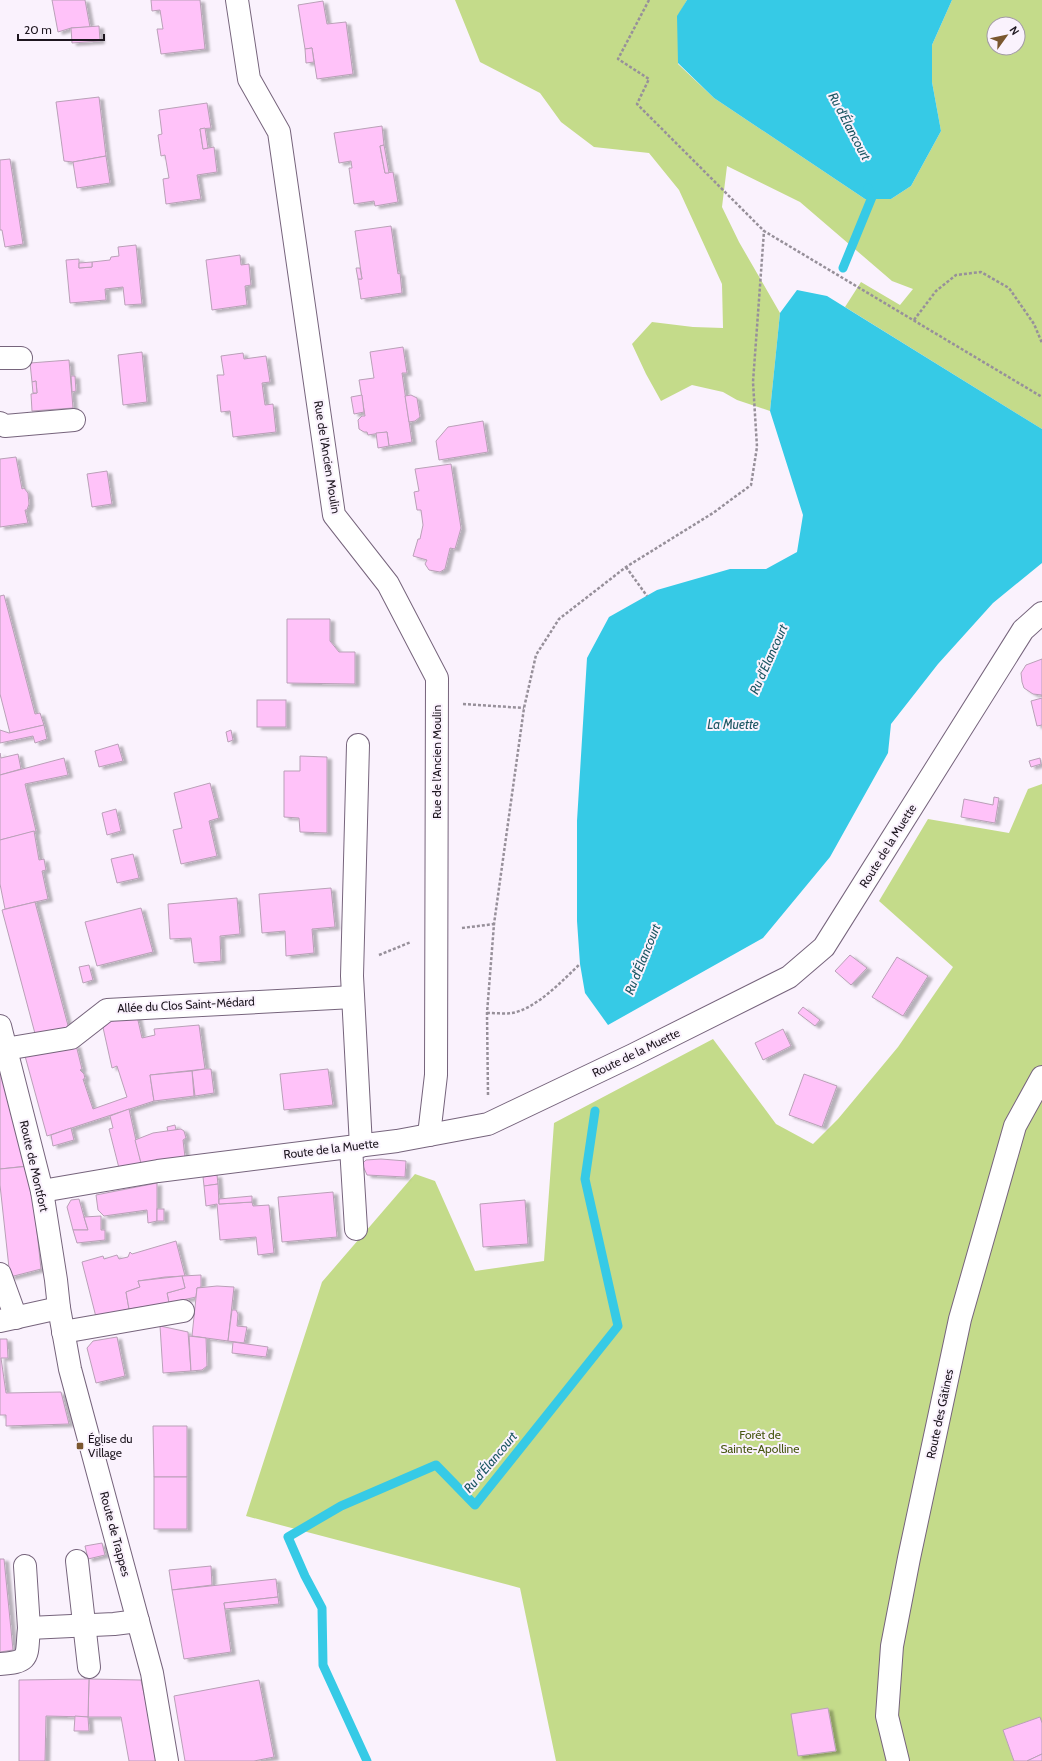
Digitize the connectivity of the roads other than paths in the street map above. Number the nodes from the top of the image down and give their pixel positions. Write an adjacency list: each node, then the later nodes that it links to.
1 (237, 0): 10 (street, Rue de l'Ancien Moulin)
2 (74, 420): 3 (street)
3 (0, 423)
4 (1042, 613): 10 (street, Route de la Muette)
5 (358, 745): 6 (street)
6 (353, 996): 8 (street, Allée du Clos Saint-Médard); 11 (street)
7 (0, 1026): 8 (street, Route de Montfort)
8 (3, 1050): 12 (street, Route de Montfort)
9 (1042, 1077): 27 (street, Route des Gâtines)
10 (429, 1135): 11 (street, Route de la Muette)
11 (356, 1146): 12 (street, Route de la Muette); 13 (street)
12 (42, 1191): 15 (street, Route de Montfort)
13 (356, 1229)
14 (0, 1274): 17 (street)
15 (59, 1308): 17 (street); 18 (street, Route de Trappes)
16 (183, 1312): 18 (street)
17 (8, 1319)
18 (63, 1332): 21 (street, Route de Trappes)
19 (76, 1562): 22 (street)
20 (25, 1566): 23 (street)
21 (138, 1620): 22 (street); 26 (street, Route de Trappes)
22 (84, 1625): 23 (street); 25 (street)
23 (29, 1628): 24 (street)
24 (0, 1664)
25 (89, 1667)
26 (167, 1761)
27 (898, 1761)

